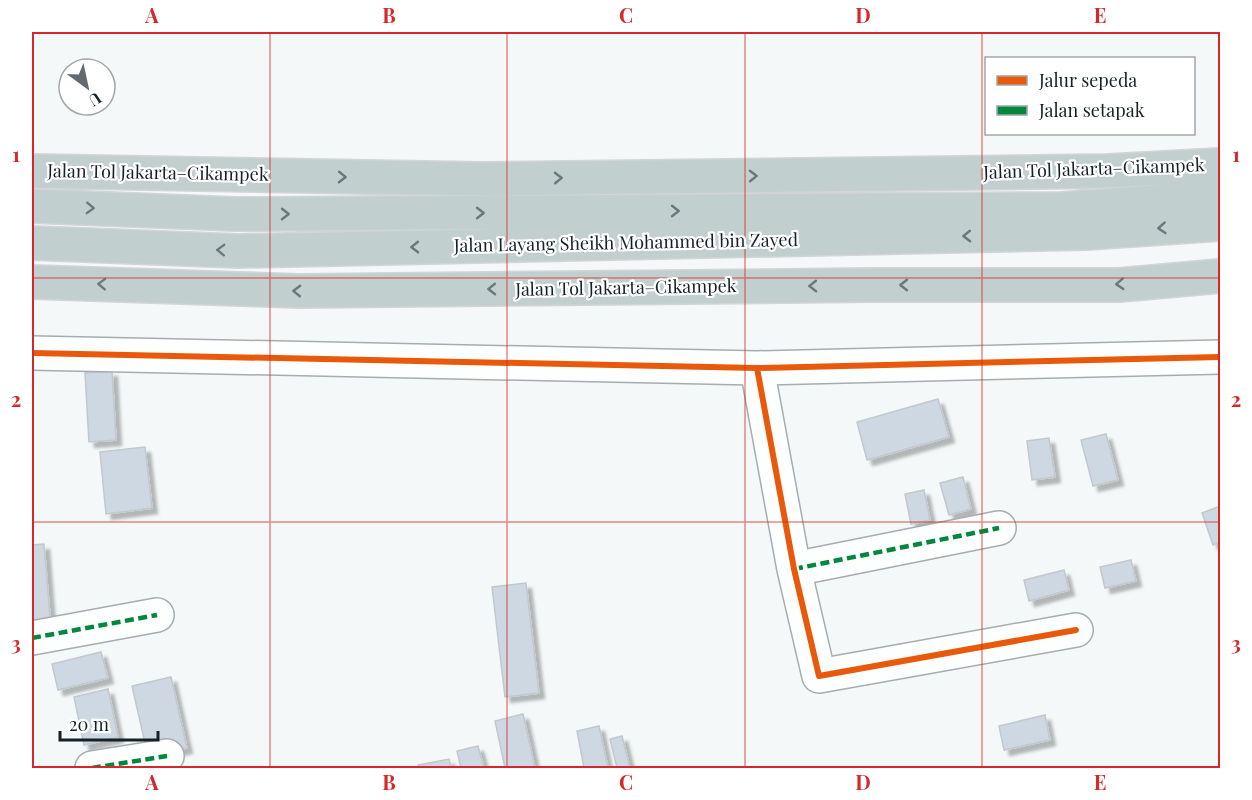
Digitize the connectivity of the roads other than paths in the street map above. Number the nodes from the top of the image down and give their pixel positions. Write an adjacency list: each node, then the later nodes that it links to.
1 (1221, 165): 2 (highway, Jalan Tol Jakarta–Cikampek, one-way to 1)
2 (32, 171)
3 (1221, 197): 4 (highway, Jalan Layang Sheikh Mohammed bin Zayed, one-way to 3)
4 (32, 206)
5 (1221, 224): 6 (highway, Jalan Layang Sheikh Mohammed bin Zayed, one-way to 6)
6 (32, 243)
7 (1221, 276): 8 (highway, Jalan Tol Jakarta–Cikampek, one-way to 8)
8 (32, 282)
9 (32, 353): 11 (street)
10 (1221, 357): 11 (street)
11 (757, 368): 13 (street)
12 (999, 528): 13 (street)
13 (794, 569): 15 (street)
14 (157, 615): 16 (street)
15 (1076, 630)
16 (32, 638)
17 (167, 756): 18 (street)
18 (92, 768)

